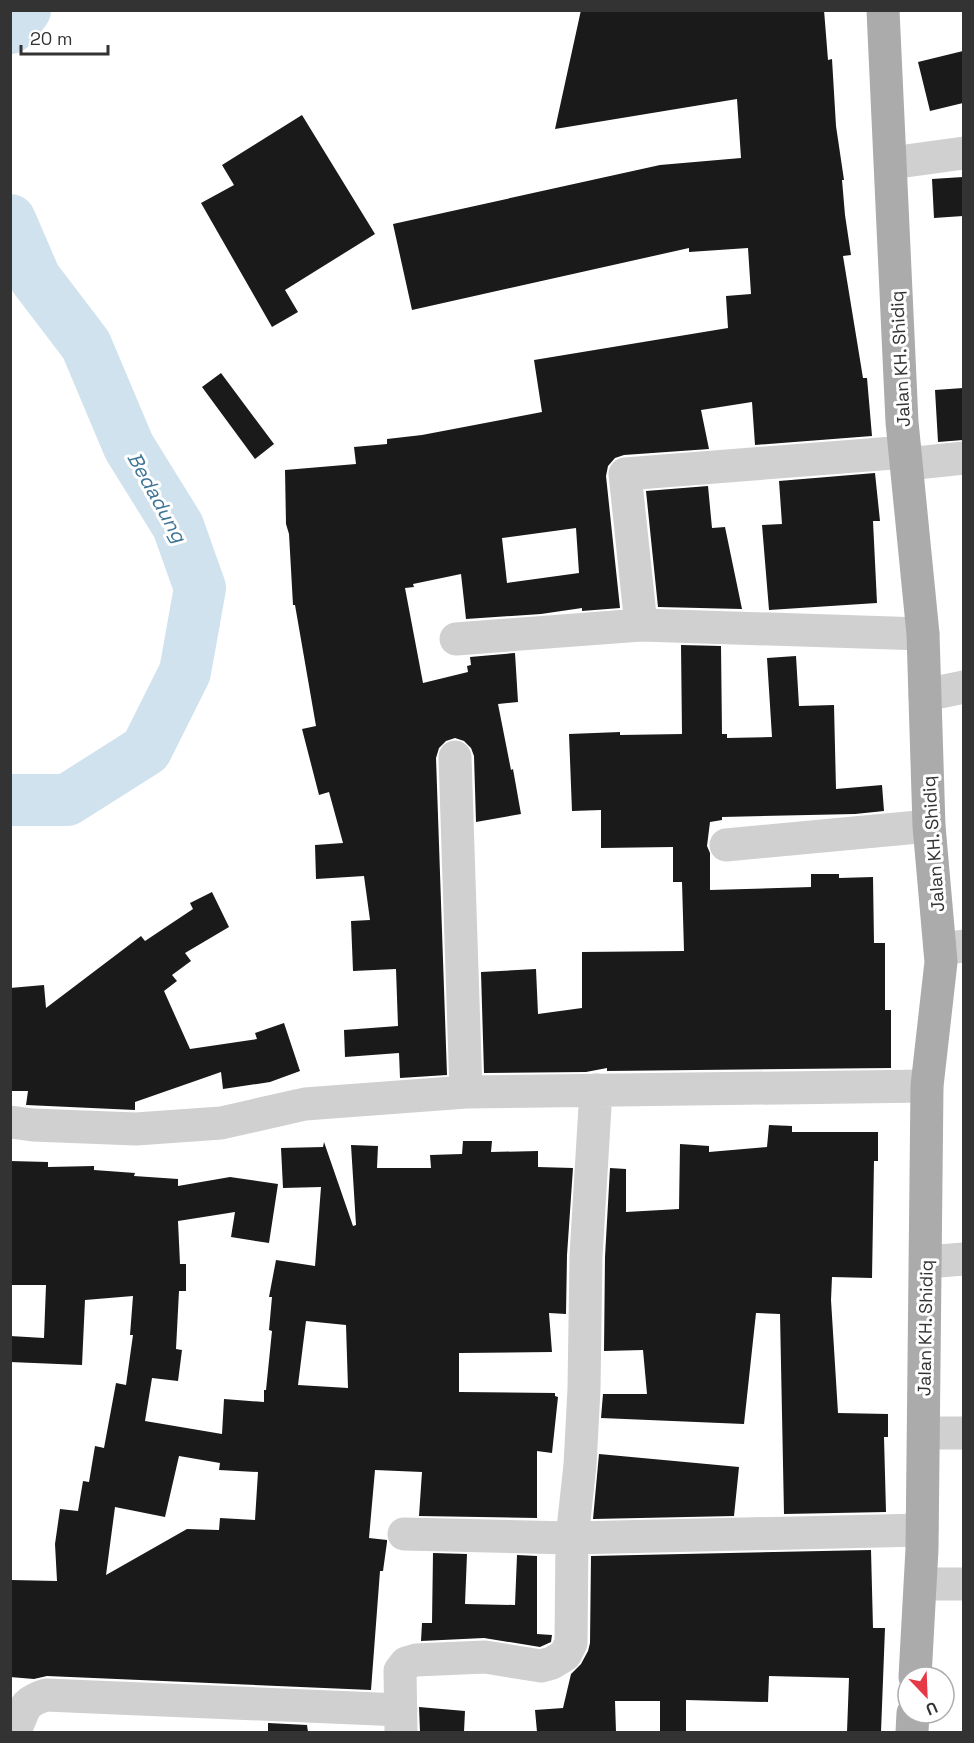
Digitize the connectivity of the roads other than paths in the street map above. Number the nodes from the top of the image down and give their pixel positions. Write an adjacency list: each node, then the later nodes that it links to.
1 (884, 10): 3 (main road, Jalan KH. Shidiq)
2 (963, 153): 3 (street)
3 (891, 163): 4 (main road, Jalan KH. Shidiq)
4 (907, 458): 5 (street); 6 (street); 7 (main road, Jalan KH. Shidiq)
5 (963, 458)
6 (641, 625): 7 (street); 8 (street)
7 (923, 634): 10 (main road, Jalan KH. Shidiq)
8 (456, 639)
9 (963, 687): 10 (street)
10 (925, 695): 12 (main road, Jalan KH. Shidiq)
11 (455, 757): 17 (street)
12 (929, 826): 13 (street); 14 (main road, Jalan KH. Shidiq)
13 (726, 845)
14 (952, 947): 15 (main road, Jalan KH. Shidiq)
15 (927, 1086): 16 (street); 20 (main road, Jalan KH. Shidiq)
16 (596, 1090): 17 (street); 25 (street)
17 (466, 1092): 18 (street)
18 (10, 1122)
19 (963, 1259): 20 (street)
20 (926, 1262): 21 (main road, Jalan KH. Shidiq)
21 (924, 1432): 22 (street); 23 (main road, Jalan KH. Shidiq)
22 (963, 1433)
23 (922, 1530): 25 (street); 26 (main road, Jalan KH. Shidiq)
24 (404, 1534): 25 (street)
25 (572, 1538): 29 (street)
26 (921, 1584): 27 (street); 28 (main road, Jalan KH. Shidiq)
27 (963, 1584)
28 (916, 1665)
29 (401, 1721): 30 (street)
30 (14, 1732)

